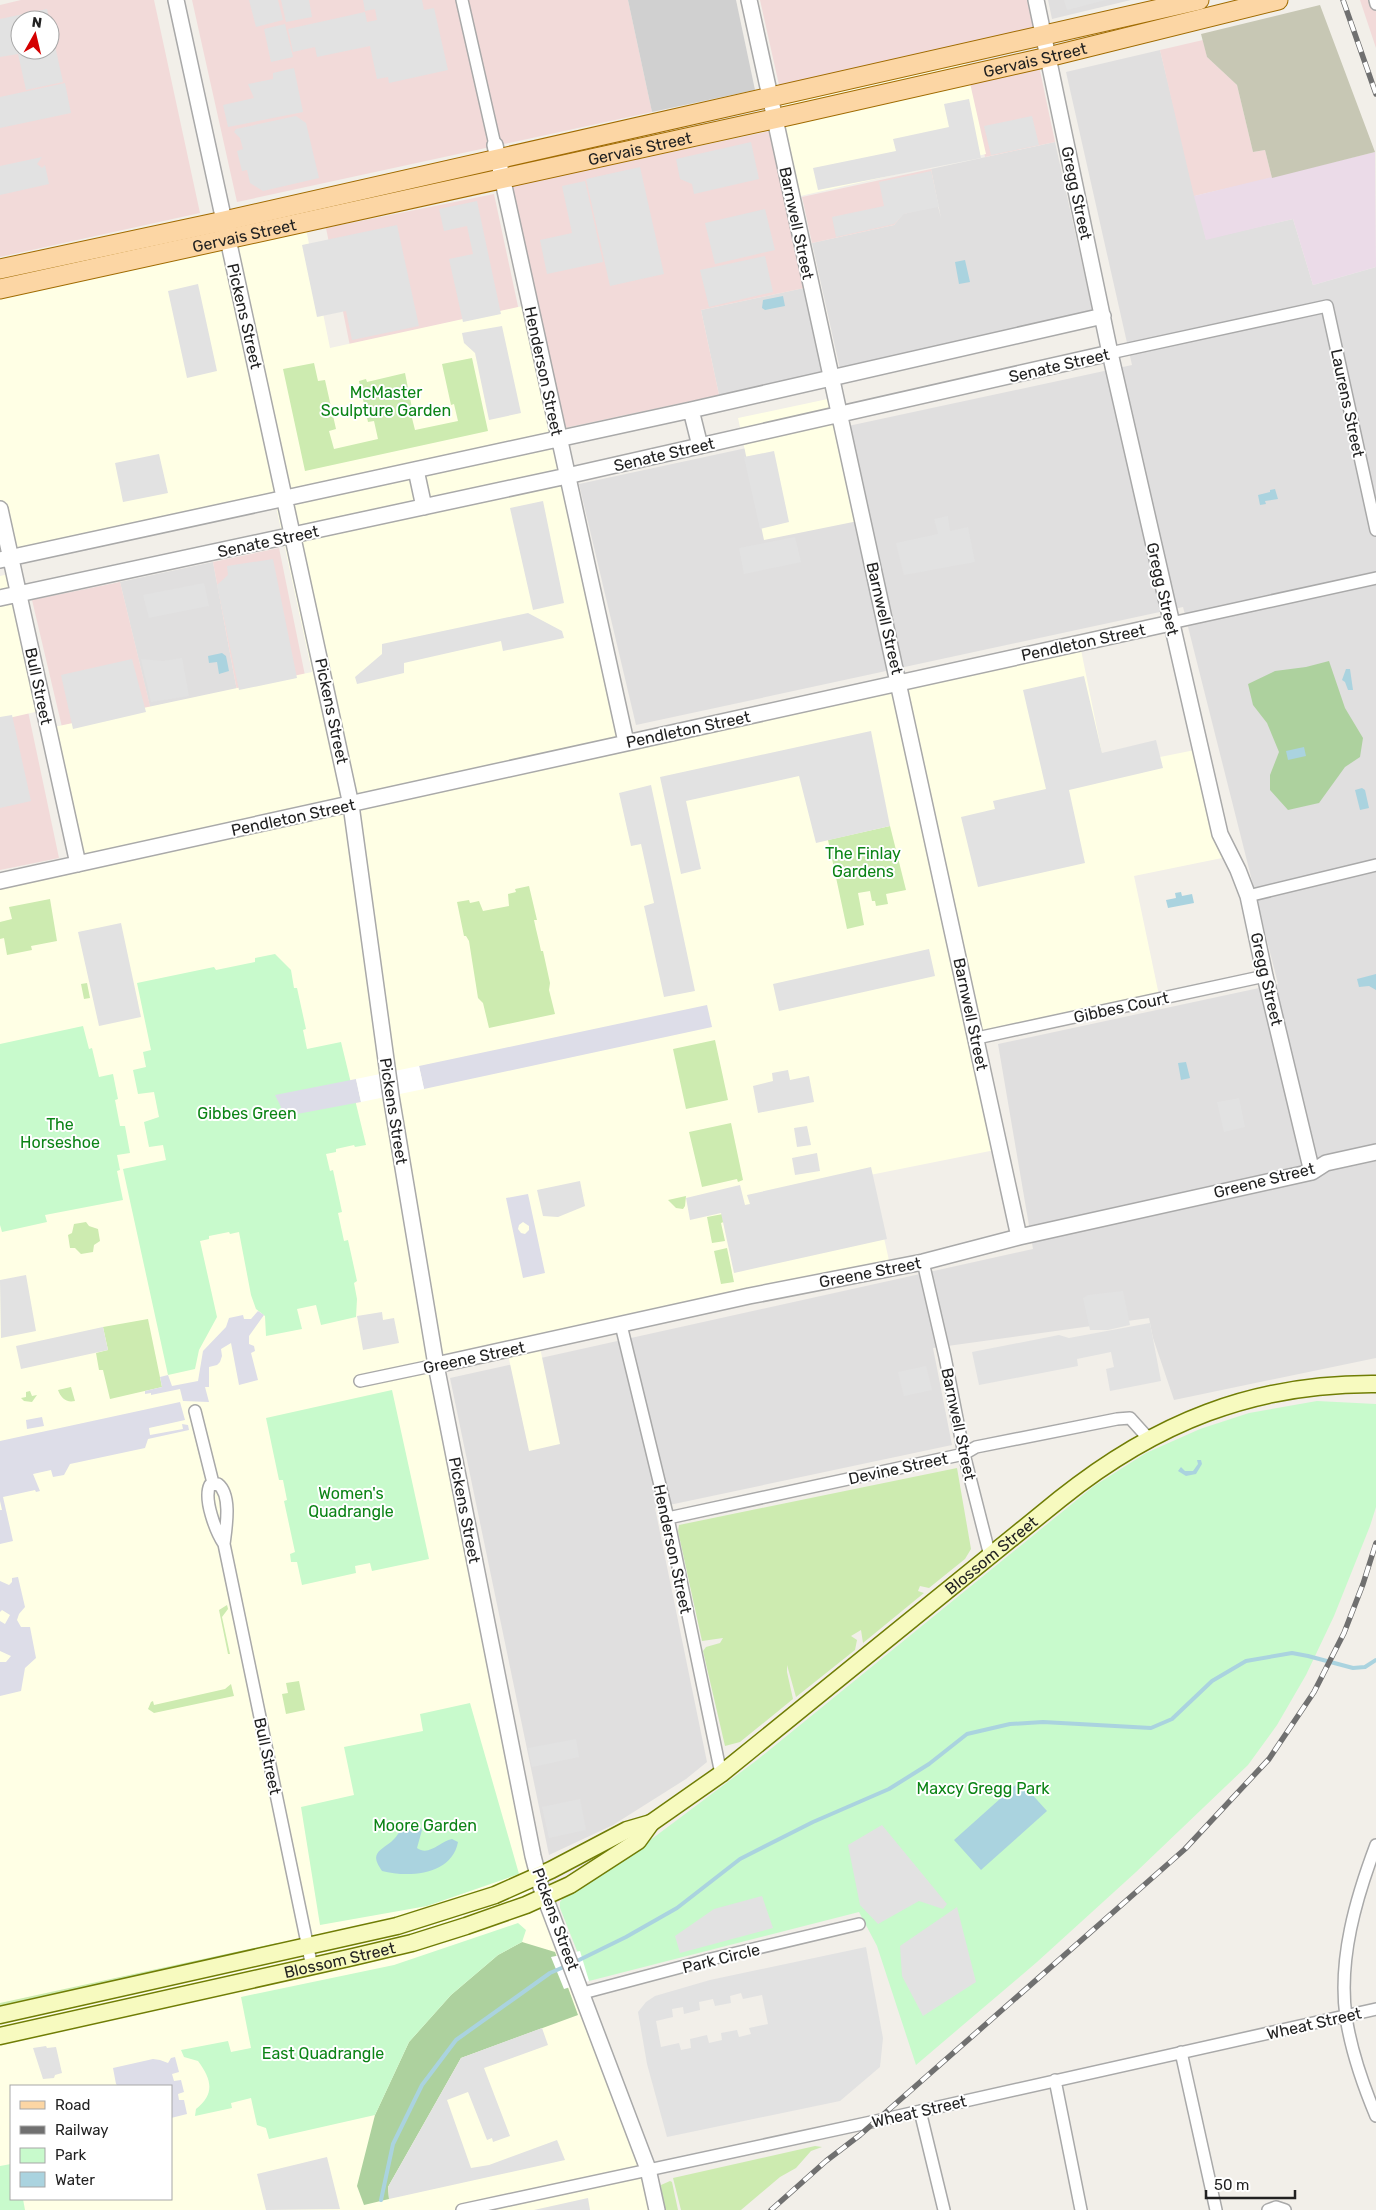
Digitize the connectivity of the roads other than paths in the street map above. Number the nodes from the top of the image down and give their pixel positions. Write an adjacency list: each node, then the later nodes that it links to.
1 (176, 0): 15 (street, Pickens Street)
2 (462, 0): 13 (street, Henderson Street)
3 (749, 0): 11 (street, Barnwell Street)
4 (1036, 0): 9 (street, Gregg Street)
5 (1199, 0): 9 (main road, Gervais Street)
6 (1278, 0): 10 (main road, Gervais Street)
7 (1375, 0): 8 (street)
8 (1376, 4)
9 (1044, 37): 10 (street, Gregg Street); 11 (main road, Gervais Street)
10 (1048, 57): 12 (main road, Gervais Street); 19 (street, Gregg Street)
11 (770, 98): 12 (street, Barnwell Street); 13 (main road, Gervais Street)
12 (775, 119): 14 (main road, Gervais Street); 21 (street, Barnwell Street)
13 (496, 152): 14 (street, Henderson Street); 15 (main road, Gervais Street)
14 (502, 179): 15 (main road, Gervais Street); 24 (street, Henderson Street)
15 (226, 230): 16 (main road, Gervais Street); 17 (main road, Gervais Street); 28 (street, Pickens Street)
16 (0, 269)
17 (0, 289)
18 (1327, 306): 20 (street, Senate Street); 31 (street, Laurens Street)
19 (1103, 316): 20 (street, Gregg Street); 21 (street)
20 (1110, 353): 23 (street, Senate Street); 37 (street, Gregg Street)
21 (831, 377): 22 (street); 23 (street, Barnwell Street)
22 (691, 410): 24 (street); 25 (street)
23 (840, 415): 25 (street, Senate Street); 38 (street, Barnwell Street)
24 (559, 439): 26 (street); 27 (street, Henderson Street)
25 (700, 446): 27 (street, Senate Street)
26 (416, 470): 28 (street); 29 (street)
27 (567, 476): 29 (street, Senate Street); 39 (street, Henderson Street)
28 (285, 498): 32 (street, Pickens Street); 33 (street)
29 (424, 506): 32 (street, Senate Street)
30 (0, 509): 33 (street, Bull Street)
31 (1376, 530)
32 (294, 536): 35 (street, Senate Street); 40 (street, Pickens Street)
33 (5, 559): 35 (street, Bull Street)
34 (1376, 578): 37 (street, Pendleton Street)
35 (19, 594): 36 (street, Senate Street); 41 (street, Bull Street)
36 (0, 598)
37 (1171, 623): 38 (street, Pendleton Street); 44 (street, Gregg Street)
38 (899, 682): 39 (street, Pendleton Street); 46 (street, Barnwell Street)
39 (626, 742): 40 (street, Pendleton Street)
40 (351, 805): 41 (street, Pendleton Street); 52 (street, Pickens Street)
41 (78, 864): 43 (street, Pendleton Street)
42 (1376, 865): 44 (street)
43 (0, 881)
44 (1248, 896): 45 (street, Gregg Street)
45 (1265, 976): 46 (street, Gibbes Court); 48 (street, Gregg Street)
46 (977, 1038): 49 (street, Barnwell Street)
47 (1376, 1152): 48 (street, Greene Street)
48 (1312, 1172): 49 (street, Greene Street)
49 (1019, 1236): 50 (street, Greene Street)
50 (923, 1262): 51 (street, Greene Street); 57 (street, Barnwell Street)
51 (621, 1325): 52 (street, Greene Street); 59 (street, Henderson Street)
52 (436, 1365): 53 (street, Greene Street); 65 (street, Pickens Street)
53 (360, 1381)
54 (1376, 1384): 56 (main road, Blossom Street)
55 (195, 1411): 58 (street, Bull Street)
56 (1148, 1438): 57 (street, Devine Street); 61 (main road, Blossom Street)
57 (964, 1454): 59 (street, Devine Street); 61 (street, Barnwell Street)
58 (213, 1483): 60 (street, Bull Street); 60 (street, Bull Street)
59 (668, 1518): 62 (street, Henderson Street)
60 (224, 1544): 68 (street, Bull Street)
61 (990, 1556): 62 (main road, Blossom Street)
62 (721, 1774): 63 (main road, Blossom Street)
63 (651, 1823): 65 (main road, Blossom Street); 66 (main road, Blossom Street)
64 (1376, 1845): 73 (street)
65 (538, 1876): 66 (street, Pickens Street); 68 (main road, Blossom Street)
66 (545, 1897): 69 (main road, Blossom Street); 70 (street, Pickens Street)
67 (859, 1924): 70 (street, Park Circle)
68 (308, 1946): 69 (street, Bull Street); 72 (main road, Blossom Street)
69 (312, 1967): 74 (main road, Blossom Street)
70 (583, 1993): 79 (street, Pickens Street)
71 (1376, 2009): 73 (street, Wheat Street)
72 (0, 2015)
73 (1346, 2016): 75 (street, Wheat Street); 78 (street)
74 (0, 2036)
75 (1181, 2052): 76 (street, Wheat Street); 84 (street)
76 (1055, 2080): 77 (street, Wheat Street); 83 (street)
77 (920, 2111): 79 (street, Wheat Street); 82 (street)
78 (1376, 2116)
79 (648, 2168): 80 (street, Wheat Street); 81 (street, Pickens Street)
80 (462, 2210)
81 (657, 2210)
82 (944, 2210)
83 (1081, 2210)
84 (1216, 2210)
85 (1268, 2210): 86 (street)
86 (1285, 2210)

